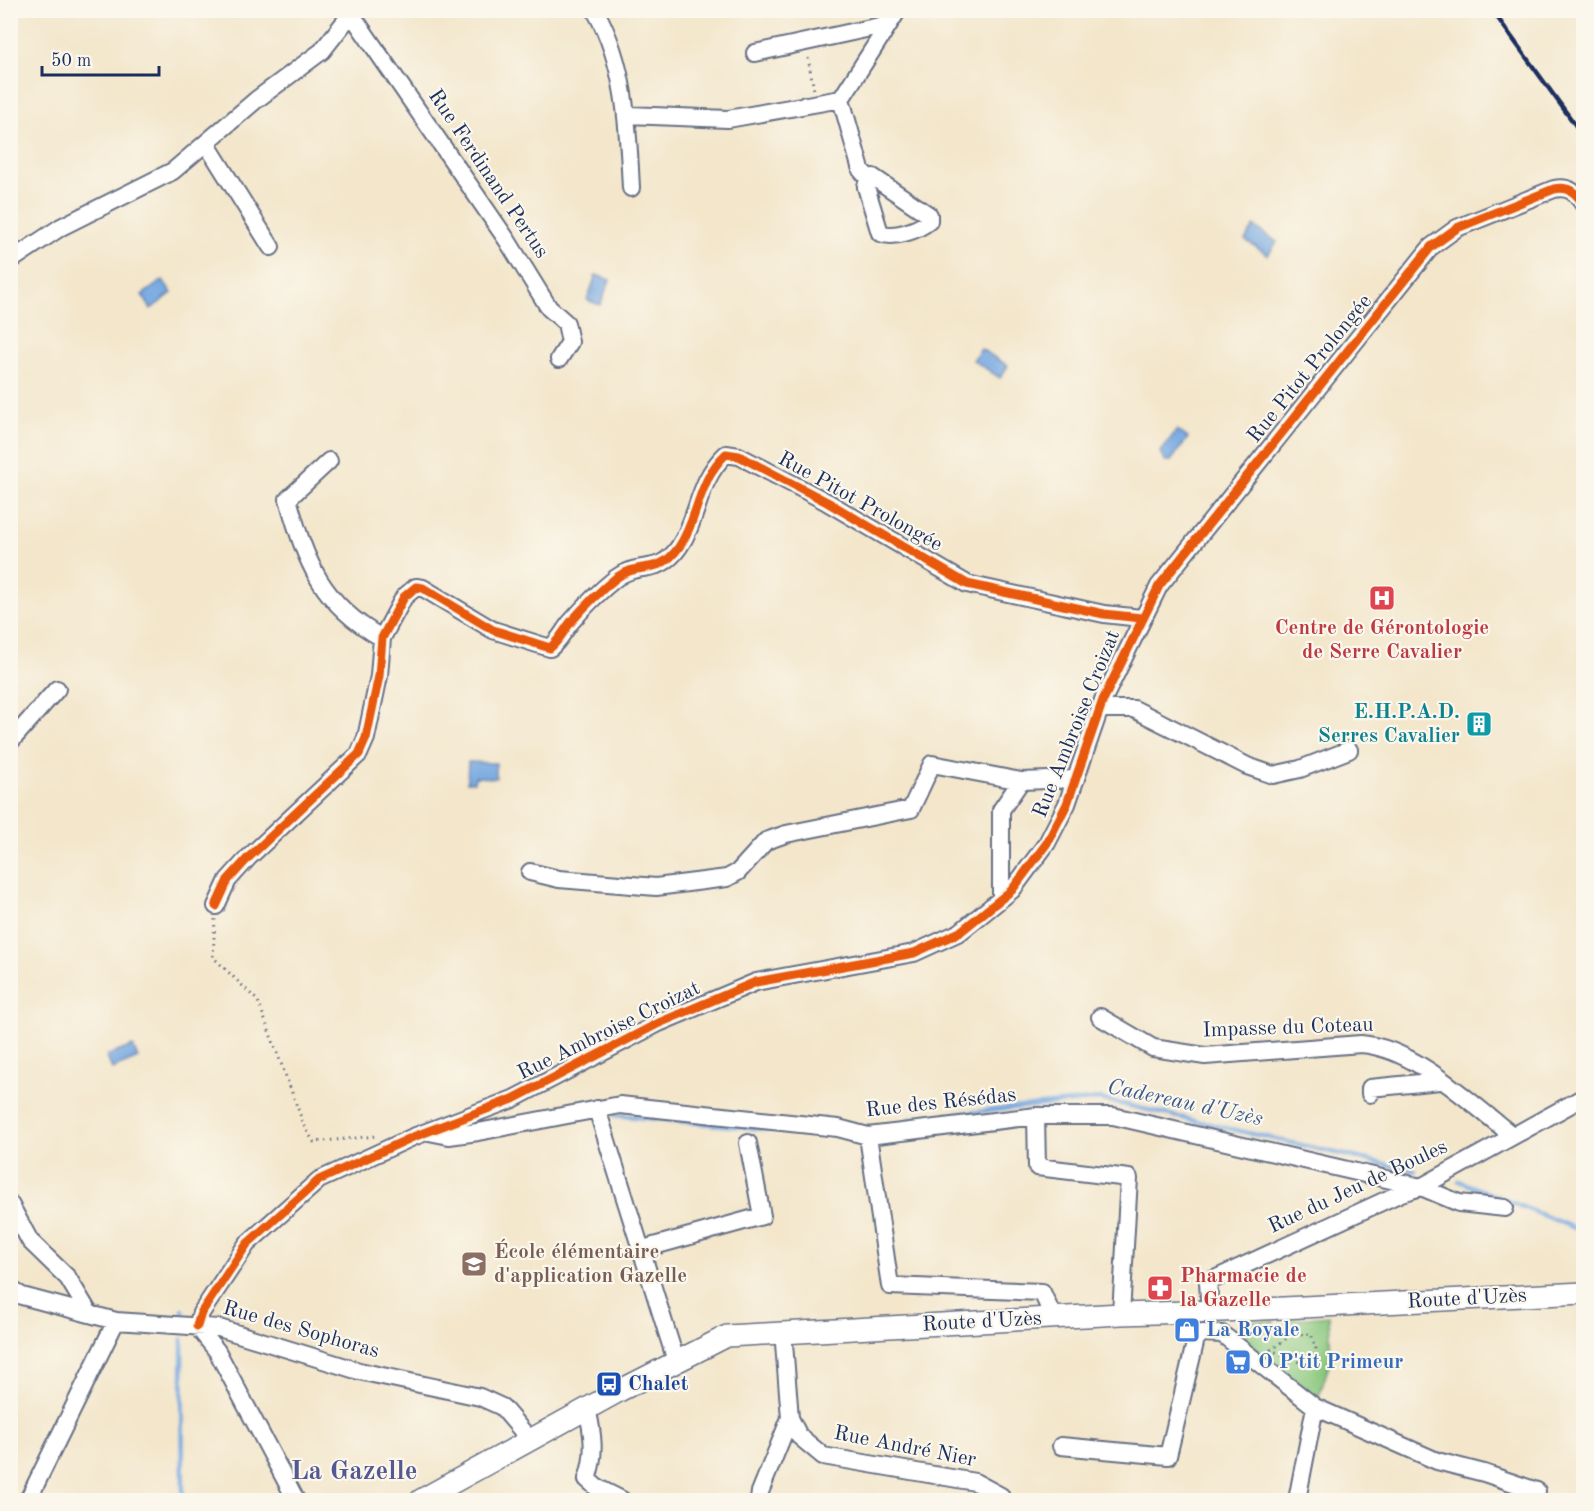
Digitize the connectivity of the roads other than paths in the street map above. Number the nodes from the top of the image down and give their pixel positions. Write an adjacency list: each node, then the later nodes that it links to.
1 (594, 11): 6 (street)
2 (353, 13): 7 (street); 13 (street, Rue Ferdinand Pertus)
3 (893, 17): 4 (street); 5 (street)
4 (755, 53)
5 (841, 99): 6 (street); 8 (street)
6 (627, 115): 9 (street)
7 (206, 143): 11 (street); 12 (street)
8 (867, 178)
9 (631, 188)
10 (1584, 205): 15 (street, Rue Pitot Prolongée)
11 (271, 247)
12 (10, 261)
13 (559, 359)
14 (328, 461): 16 (street)
15 (1141, 618): 16 (street, Rue Pitot Prolongée); 18 (street, Rue Ambroise Croizat)
16 (382, 638): 25 (street, Rue Pitot Prolongée)
17 (57, 689): 19 (street)
18 (1100, 709): 20 (street); 21 (street, Rue Ambroise Croizat)
19 (10, 742)
20 (1349, 750)
21 (1076, 779): 22 (street); 24 (street, Rue Ambroise Croizat)
22 (1021, 781): 23 (street); 24 (street)
23 (530, 872)
24 (1002, 899): 32 (street, Rue Ambroise Croizat)
25 (216, 906)
26 (1100, 1017): 27 (street, Impasse du Coteau)
27 (1440, 1081): 28 (street); 33 (street, Impasse du Coteau)
28 (1370, 1094)
29 (1584, 1097): 33 (street, Rue du Jeu de Boules)
30 (597, 1109): 32 (street, Rue des Résédas); 34 (street, Rue des Résédas); 39 (street)
31 (1036, 1116): 34 (street, Rue des Résédas); 36 (street, Rue des Résédas); 43 (street)
32 (428, 1132): 47 (street, Rue Ambroise Croizat)
33 (1512, 1135): 36 (street, Rue du Jeu de Boules)
34 (868, 1136): 45 (street)
35 (748, 1143): 39 (street)
36 (1420, 1187): 38 (street, Rue des Résédas); 44 (street, Rue du Jeu de Boules)
37 (10, 1204): 42 (street)
38 (1505, 1208)
39 (643, 1249): 49 (street)
40 (10, 1288): 42 (street, Rue des Sophoras)
41 (1584, 1293): 44 (main road, Route d'Uzès)
42 (89, 1313): 46 (street, Rue des Sophoras)
43 (1121, 1314): 44 (main road, Route d'Uzès); 45 (main road, Route d'Uzès)
44 (1209, 1317): 50 (street); 54 (street); 55 (street)
45 (1054, 1319): 48 (main road, Route d'Uzès)
46 (116, 1321): 47 (street, Rue des Sophoras); 56 (street)
47 (197, 1326): 53 (street, Rue des Sophoras); 57 (street)
48 (783, 1331): 49 (main road, Route d'Uzès); 52 (street, Rue André Nier)
49 (676, 1360): 51 (main road, Route d'Uzès)
50 (1315, 1407): 62 (street); 63 (street)
51 (587, 1408): 53 (main road, Route d'Uzès); 59 (street)
52 (790, 1418): 60 (street); 61 (street, Rue André Nier)
53 (530, 1440): 58 (main road, Route d'Uzès)
54 (1182, 1444)
55 (1061, 1446)
56 (28, 1500)
57 (296, 1500)
58 (421, 1500)
59 (622, 1500)
60 (759, 1500)
61 (1002, 1500)
62 (1297, 1500)
63 (1533, 1500)

